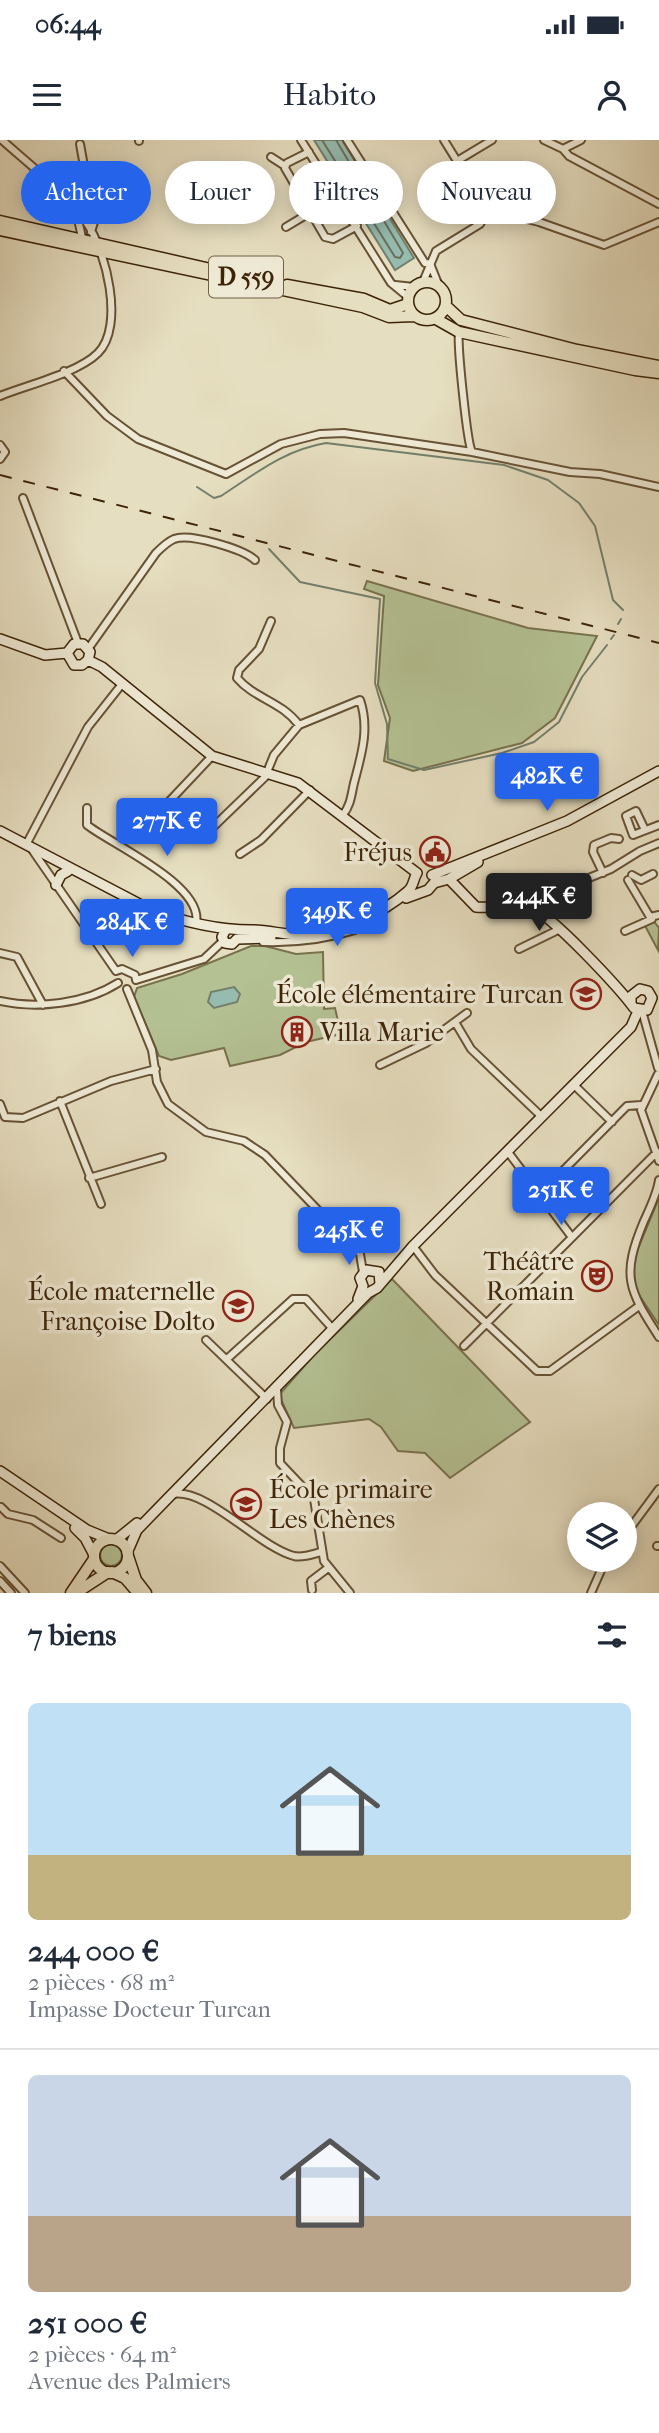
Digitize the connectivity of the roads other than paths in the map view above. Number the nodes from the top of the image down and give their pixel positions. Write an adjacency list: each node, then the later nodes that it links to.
1 (2, 140): 12 (street)
2 (301, 140): 10 (street)
3 (347, 140): 30 (street)
4 (444, 140): 13 (street)
5 (492, 140): 13 (street)
6 (544, 140): 9 (street)
7 (581, 140): 9 (street)
8 (80, 144): 28 (street)
9 (563, 149): 16 (street)
10 (309, 152): 14 (street); 25 (street)
11 (271, 157): 14 (street)
12 (24, 161)
13 (457, 161)
14 (285, 166): 15 (street)
15 (289, 173)
16 (659, 204)
17 (0, 221): 28 (main road, D 559)
18 (659, 222): 24 (street)
19 (80, 224): 28 (street)
20 (80, 224): 28 (street)
21 (291, 224): 26 (street)
22 (318, 224): 25 (street)
23 (480, 224): 30 (street)
24 (539, 224)
25 (356, 226): 31 (street)
26 (286, 227)
27 (0, 230): 28 (main road, D 559)
28 (86, 240): 29 (main road, D 559); 29 (street)
29 (97, 248): 34 (main road, D 559); 36 (main road, D 559); 40 (street)
30 (431, 265): 32 (street); 33 (street)
31 (393, 284): 32 (street); 34 (street)
32 (418, 285): 33 (main road); 34 (main road)
33 (439, 286): 35 (main road)
34 (408, 301): 36 (main road)
35 (446, 306): 37 (main road); 39 (main road)
36 (414, 316): 37 (main road)
37 (436, 319): 38 (main road)
38 (459, 331): 41 (main road); 45 (street)
39 (659, 366)
40 (64, 371): 42 (street); 45 (street)
41 (659, 373)
42 (0, 396)
43 (0, 437): 44 (street)
44 (1, 446): 46 (street)
45 (472, 452): 47 (street)
46 (0, 459)
47 (659, 487)
48 (23, 498): 52 (street)
49 (255, 560): 53 (street)
50 (271, 621): 57 (street)
51 (0, 639): 54 (main road)
52 (78, 643): 53 (main road); 54 (main road)
53 (88, 649): 55 (main road)
54 (67, 653): 55 (main road)
55 (88, 660): 56 (main road)
56 (122, 684): 58 (main road); 73 (street)
57 (299, 725): 60 (street); 65 (street)
58 (212, 755): 60 (main road); 64 (street)
59 (659, 771): 79 (main road)
60 (266, 772): 62 (main road); 69 (street)
61 (659, 777): 79 (main road)
62 (310, 790): 65 (main road); 75 (street)
63 (87, 808): 86 (street)
64 (163, 808)
65 (343, 815): 77 (main road)
66 (659, 825): 67 (street)
67 (645, 830): 70 (street); 70 (street)
68 (0, 833): 73 (main road)
69 (207, 833)
70 (634, 835): 74 (street)
71 (619, 839): 78 (street)
72 (659, 843): 74 (street)
73 (30, 847): 76 (main road); 82 (street); 86 (main road)
74 (640, 850): 78 (street)
75 (240, 854)
76 (68, 871): 82 (main road); 89 (main road)
77 (417, 873): 81 (main road); 83 (main road)
78 (603, 873): 84 (street)
79 (451, 874): 81 (main road); 84 (main road); 87 (main road)
80 (653, 874): 85 (street)
81 (433, 879): 83 (main road)
82 (56, 885): 92 (street)
83 (418, 887): 89 (main road); 89 (main road)
84 (532, 905): 99 (main road)
85 (655, 917): 88 (street)
86 (195, 923): 89 (main road)
87 (558, 930): 90 (street); 99 (main road)
88 (625, 931)
89 (231, 936): 93 (street)
90 (519, 949)
91 (0, 953): 98 (street)
92 (116, 971): 93 (street); 94 (street)
93 (136, 980): 95 (street)
94 (118, 983): 95 (street); 98 (street)
95 (127, 989): 106 (street)
96 (656, 996): 99 (main road); 99 (main road)
97 (0, 1001): 98 (street)
98 (43, 1005)
99 (635, 1006): 102 (main road); 103 (street)
100 (467, 1013): 101 (street)
101 (455, 1022): 105 (street); 114 (street)
102 (633, 1023): 103 (street); 108 (main road)
103 (645, 1023): 104 (street)
104 (657, 1054): 107 (street)
105 (380, 1065)
106 (156, 1069): 111 (street); 127 (street)
107 (659, 1071): 110 (street)
108 (573, 1084): 114 (main road); 115 (street)
109 (659, 1085): 110 (street)
110 (648, 1094): 113 (street)
111 (60, 1101): 112 (street); 120 (street)
112 (0, 1104)
113 (641, 1105): 115 (street); 117 (street)
114 (541, 1116): 116 (main road)
115 (612, 1122): 122 (street)
116 (508, 1152): 122 (street); 125 (main road)
117 (657, 1152): 119 (street); 124 (street)
118 (162, 1157): 120 (street)
119 (659, 1161)
120 (89, 1178): 123 (street)
121 (659, 1180): 130 (street)
122 (541, 1193): 124 (street)
123 (101, 1205)
124 (571, 1236): 131 (street)
125 (413, 1247): 126 (main road); 131 (street)
126 (396, 1265): 128 (main road); 129 (main road)
127 (363, 1272): 128 (main road); 129 (main road)
128 (379, 1272): 129 (main road)
129 (371, 1287): 132 (main road); 137 (main road)
130 (639, 1306): 131 (street); 133 (street)
131 (486, 1323): 135 (street)
132 (331, 1327): 136 (street); 138 (main road)
133 (659, 1337)
134 (206, 1340): 136 (street)
135 (464, 1346)
136 (227, 1359): 138 (street)
137 (277, 1390): 138 (main road); 149 (street)
138 (265, 1397): 139 (main road)
139 (199, 1464): 143 (main road); 148 (main road)
140 (0, 1471): 148 (main road)
141 (0, 1478): 151 (main road)
142 (659, 1489): 146 (street)
143 (171, 1495): 149 (street); 150 (main road)
144 (0, 1499): 145 (street)
145 (1, 1510): 147 (street)
146 (637, 1519)
147 (61, 1538)
148 (112, 1539): 150 (main road); 151 (main road)
149 (321, 1552): 153 (street)
150 (127, 1554): 154 (main road); 162 (main road)
151 (94, 1557): 154 (main road); 160 (main road)
152 (0, 1566): 159 (street)
153 (328, 1568): 157 (street); 163 (street)
154 (110, 1572): 160 (main road); 161 (main road)
155 (600, 1572): 164 (street)
156 (0, 1581): 158 (street)
157 (312, 1590)
158 (11, 1593)
159 (25, 1593)
160 (73, 1593)
161 (138, 1593)
162 (146, 1593)
163 (350, 1593)
164 (591, 1593)

